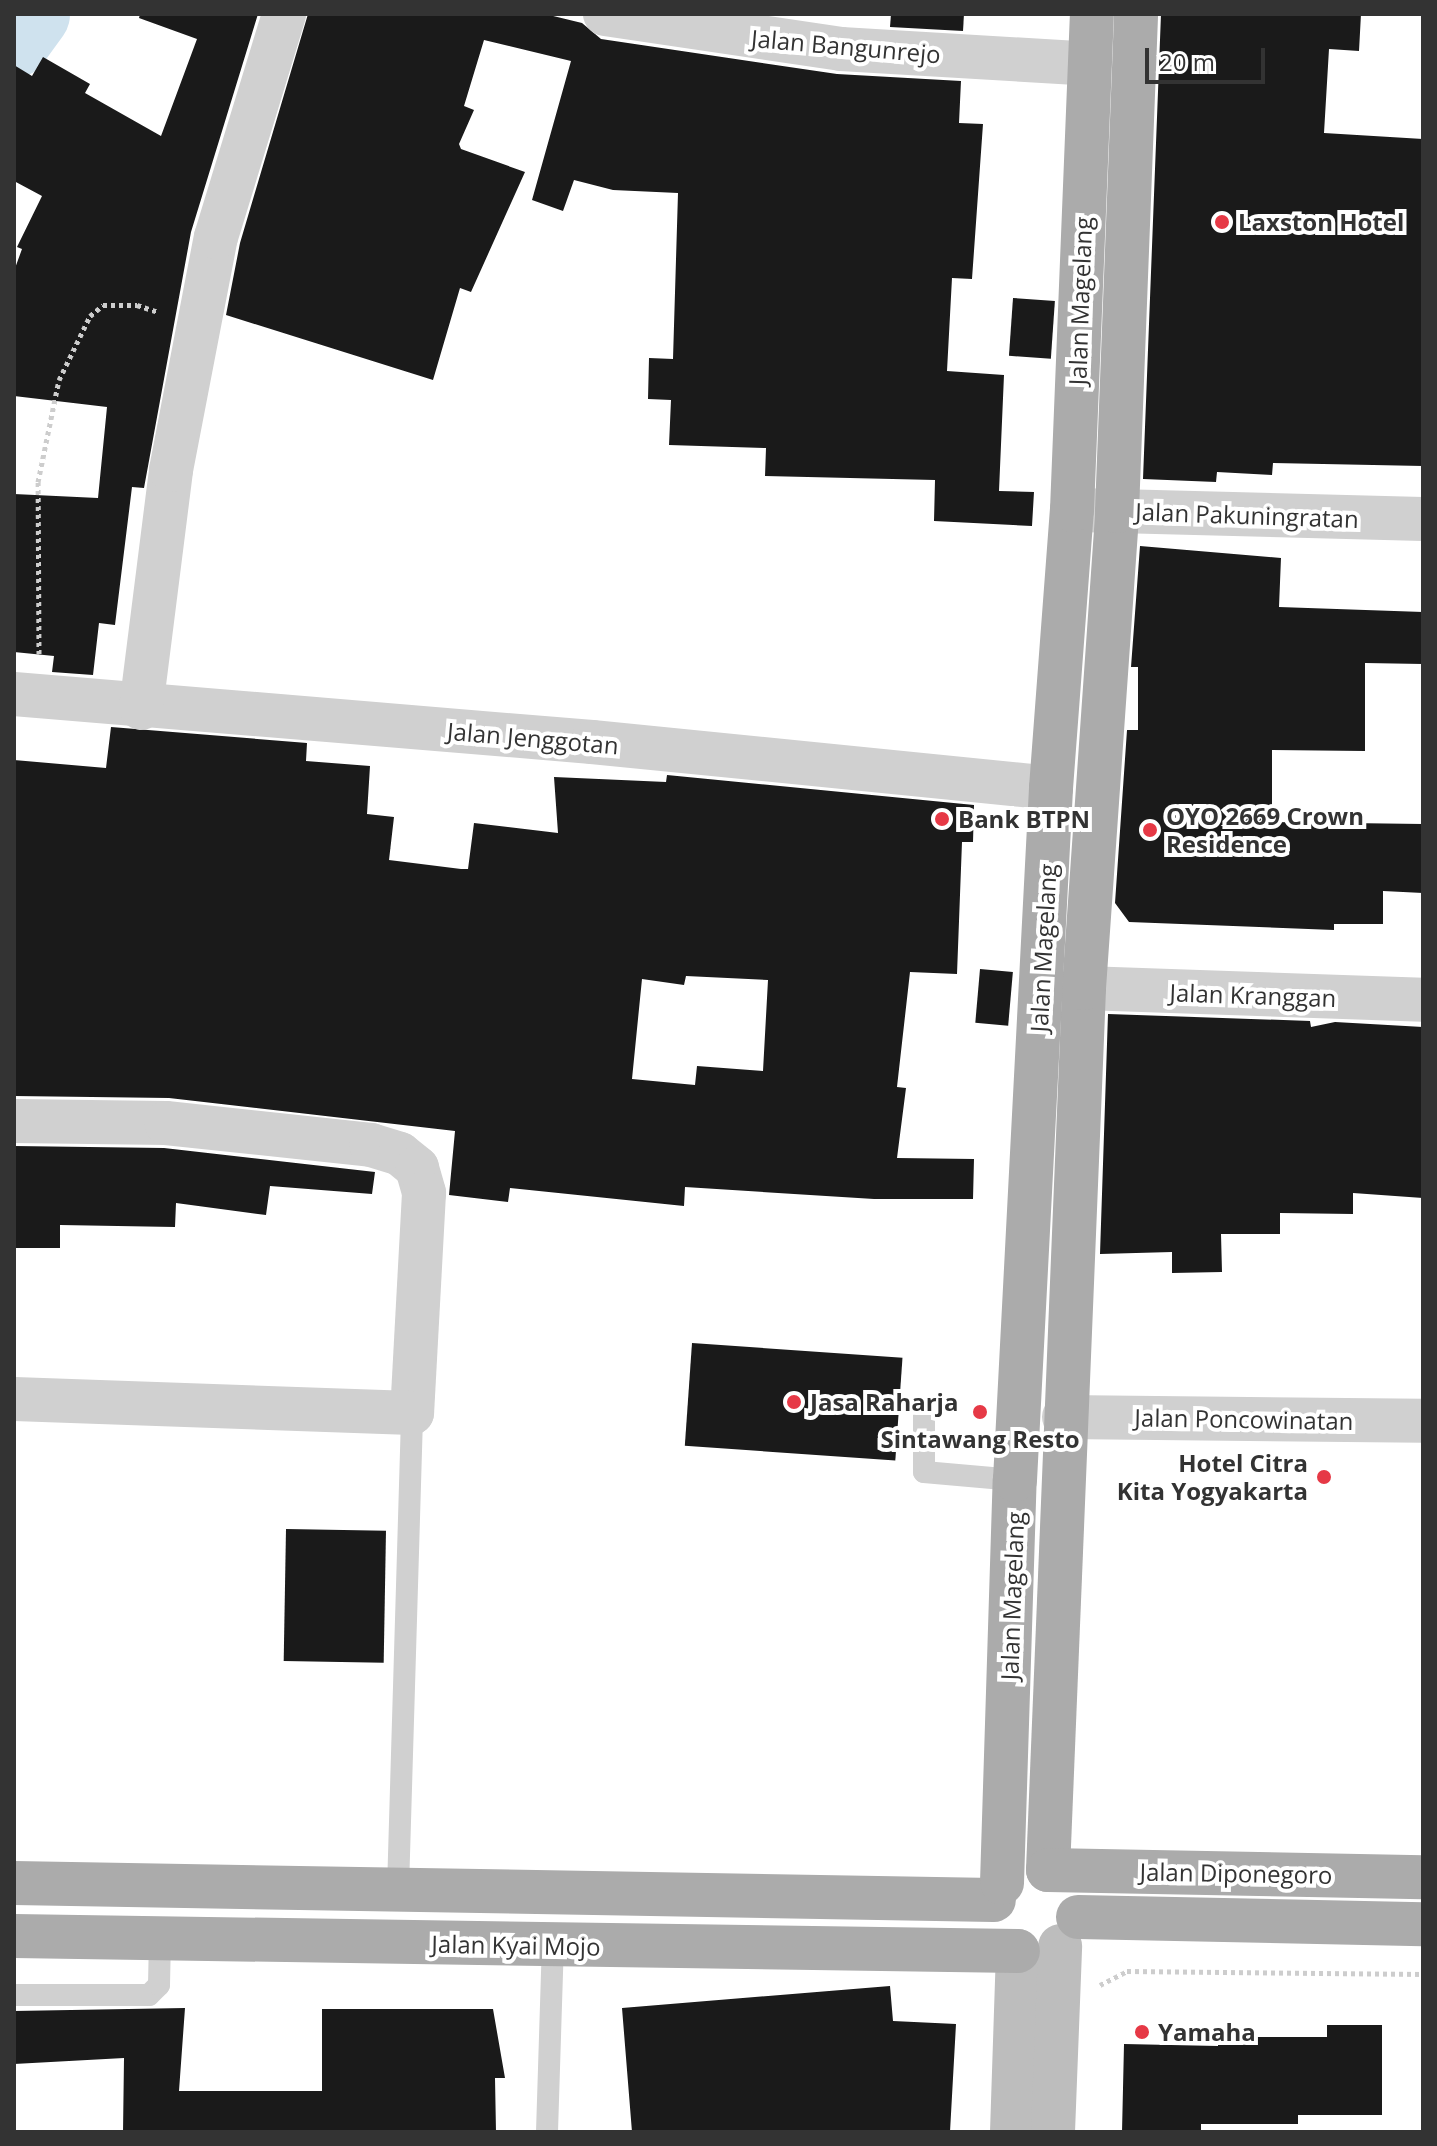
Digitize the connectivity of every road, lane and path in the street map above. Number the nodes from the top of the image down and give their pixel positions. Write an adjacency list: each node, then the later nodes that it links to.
1 (284, 14): 7 (street)
2 (605, 14): 6 (street, Jalan Bangunrejo)
3 (1092, 14): 6 (main road, Jalan Magelang)
4 (1136, 14): 5 (main road, Jalan Magelang)
5 (1134, 62): 6 (main road); 9 (main road, Jalan Magelang)
6 (1090, 64): 8 (main road, Jalan Magelang)
7 (200, 327): 11 (path); 12 (street)
8 (1072, 510): 9 (street, Jalan Pakuningratan); 13 (main road, Jalan Magelang)
9 (1117, 511): 10 (street, Jalan Pakuningratan); 14 (main road, Jalan Magelang)
10 (1423, 519)
11 (26, 695): 12 (street, Jalan Jenggotan)
12 (141, 708): 13 (street, Jalan Jenggotan)
13 (1051, 788): 22 (main road, Jalan Magelang)
14 (1084, 988): 15 (street, Jalan Kranggan); 20 (main road, Jalan Magelang)
15 (1423, 1000)
16 (14, 1121): 19 (street)
17 (14, 1399): 19 (street)
18 (924, 1410): 22 (lane)
19 (412, 1413): 27 (lane)
20 (1064, 1417): 21 (street, Jalan Poncowinatan); 23 (main road, Jalan Magelang)
21 (1423, 1421)
22 (1015, 1480): 28 (main road, Jalan Magelang)
23 (1048, 1870): 24 (main road, Jalan Diponegoro); 28 (main road); 30 (main road)
24 (1423, 1877)
25 (14, 1883): 26 (main road)
26 (234, 1889): 27 (main road); 33 (main road)
27 (398, 1889): 28 (main road)
28 (998, 1891): 35 (main road)
29 (1423, 1924): 30 (main road, Jalan Diponegoro)
30 (1069, 1932): 35 (main road); 41 (main road)
31 (14, 1936): 32 (main road, Jalan Kyai Mojo)
32 (160, 1939): 33 (main road, Jalan Kyai Mojo); 37 (lane)
33 (235, 1941): 34 (main road, Jalan Kyai Mojo)
34 (553, 1945): 35 (main road, Jalan Kyai Mojo); 39 (lane)
35 (1018, 1951): 40 (main road)
36 (1423, 1974): 38 (path)
37 (14, 1995)
38 (1092, 1999)
39 (547, 2132)
40 (1012, 2132)
41 (1053, 2132)

